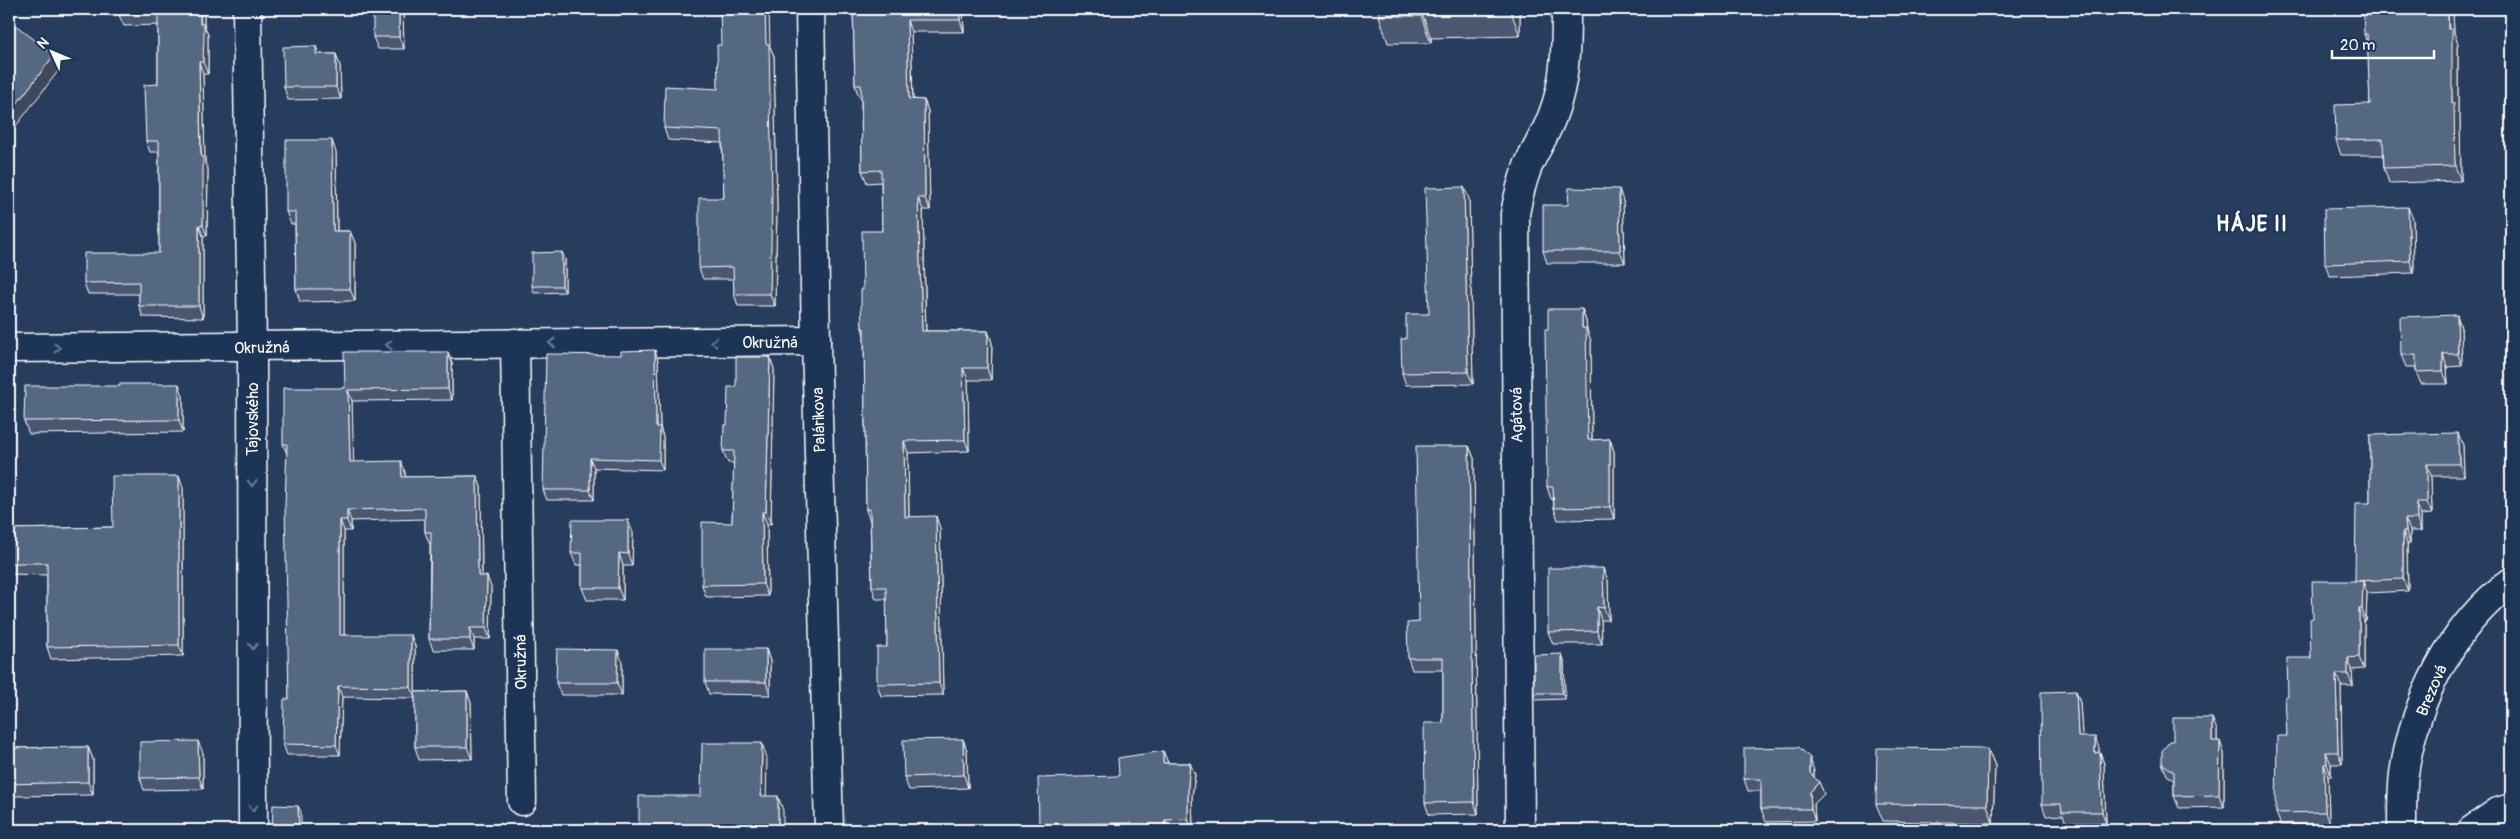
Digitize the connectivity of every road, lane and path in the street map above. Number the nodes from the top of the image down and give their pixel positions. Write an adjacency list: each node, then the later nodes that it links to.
1 (247, 9): 6 (street, Tajovského)
2 (810, 9): 4 (street, Palárikova)
3 (1566, 9): 14 (street, Agátová)
4 (816, 341): 5 (street, Okružná, one-way to 5); 13 (street, Palárikova)
5 (515, 343): 6 (street, Okružná, one-way to 6); 9 (street, Okružná)
6 (252, 347): 7 (street, Okružná, one-way to 6); 12 (street, Tajovského, one-way to 12)
7 (9, 348)
8 (2511, 582): 11 (street, Brezová)
9 (522, 801)
10 (2507, 804): 15 (street)
11 (2402, 823)
12 (253, 830)
13 (829, 830)
14 (1520, 830)
15 (2472, 830)

